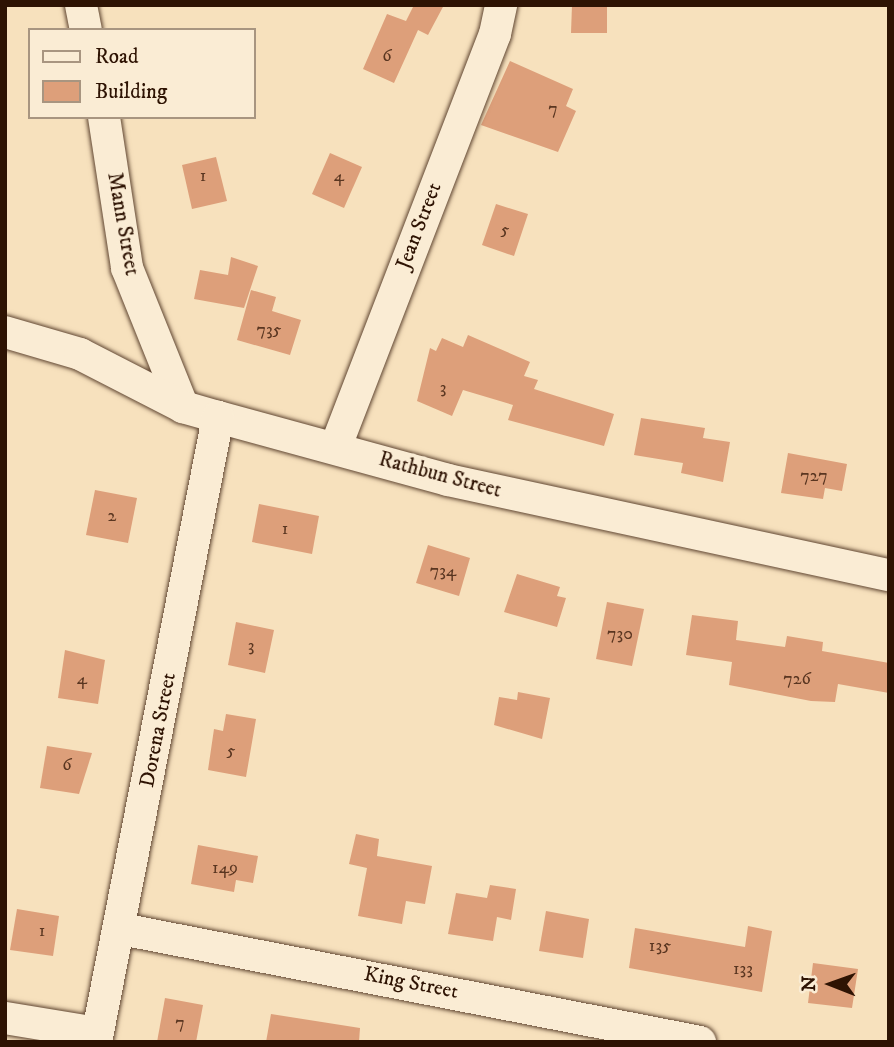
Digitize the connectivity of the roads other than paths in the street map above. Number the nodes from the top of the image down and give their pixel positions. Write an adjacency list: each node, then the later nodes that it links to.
1 (81, 5): 3 (street)
2 (501, 5): 8 (street, Jean Street)
3 (86, 28)
4 (104, 119): 6 (street, Mann Street)
5 (5, 332): 6 (street, Rathbun Street)
6 (183, 407): 7 (street, Rathbun Street)
7 (218, 417): 8 (street, Rathbun Street); 10 (street, Dorena Street)
8 (336, 446): 9 (street, Rathbun Street)
9 (889, 575)
10 (121, 929): 12 (street, Dorena Street); 13 (street, King Street)
11 (5, 1018): 12 (street)
12 (96, 1038)
13 (701, 1042)

